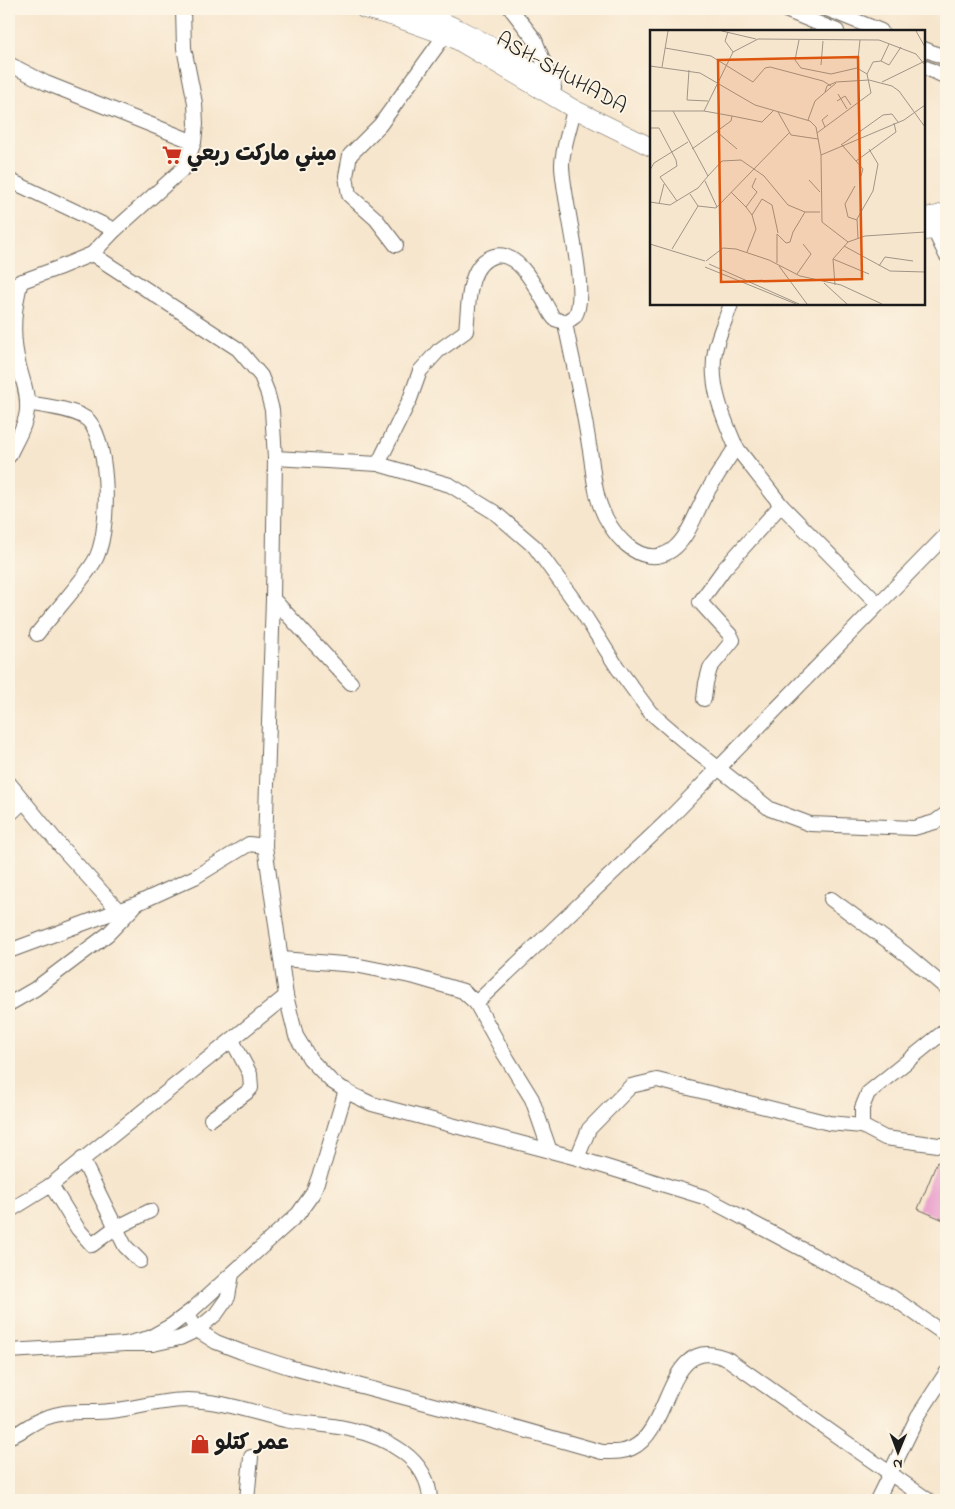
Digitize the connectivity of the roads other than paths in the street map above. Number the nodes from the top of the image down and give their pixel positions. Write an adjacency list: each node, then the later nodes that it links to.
1 (173, 9): 11 (street)
2 (182, 9): 11 (street)
3 (364, 9): 10 (main road, ASH-SHUHADA)
4 (410, 9): 17 (main road, ASH-SHUHADA)
5 (511, 9): 17 (street)
6 (783, 9): 8 (street)
7 (827, 9): 9 (street)
8 (835, 30)
9 (879, 30)
10 (445, 35): 17 (main road, ASH-SHUHADA); 26 (street)
11 (184, 48): 20 (street)
12 (925, 49): 13 (street)
13 (946, 58)
14 (9, 64): 20 (street)
15 (925, 68): 16 (street)
16 (946, 77)
17 (556, 92): 18 (main road, ASH-SHUHADA); 19 (main road, ASH-SHUHADA)
18 (574, 109): 21 (main road, ASH-SHUHADA); 31 (street)
19 (650, 136)
20 (194, 142): 25 (street)
21 (650, 147)
22 (9, 180): 25 (street)
23 (946, 212): 24 (main road)
24 (932, 226): 28 (street)
25 (115, 230): 27 (street)
26 (396, 245)
27 (92, 254): 29 (street); 35 (street)
28 (946, 255)
29 (15, 283): 32 (street)
30 (731, 305): 33 (street)
31 (566, 322): 33 (street); 36 (street)
32 (27, 403): 34 (street); 41 (street)
33 (736, 447): 37 (street)
34 (9, 456)
35 (275, 458): 36 (street); 39 (street)
36 (378, 464): 44 (street)
37 (781, 505): 40 (street); 43 (street)
38 (946, 535): 40 (street)
39 (273, 599): 42 (street); 49 (street)
40 (878, 604): 44 (street)
41 (38, 634)
42 (350, 683)
43 (704, 699)
44 (718, 768): 47 (street); 57 (street)
45 (9, 783): 46 (street)
46 (23, 802): 48 (street); 52 (street)
47 (946, 814)
48 (9, 815)
49 (265, 846): 51 (street); 54 (street)
50 (831, 899): 55 (street)
51 (136, 904): 52 (street); 58 (street)
52 (118, 911): 53 (street)
53 (9, 951)
54 (282, 959): 56 (street); 57 (street)
55 (946, 988)
56 (286, 996): 60 (street); 61 (street)
57 (476, 1003): 65 (street)
58 (9, 1004)
59 (946, 1030): 63 (street)
60 (232, 1040): 62 (street); 67 (street)
61 (346, 1090): 65 (street); 73 (street)
62 (211, 1119)
63 (862, 1126): 64 (street); 66 (street)
64 (946, 1146)
65 (550, 1151): 66 (street)
66 (577, 1158): 76 (street)
67 (82, 1159): 68 (street); 71 (street)
68 (51, 1185): 69 (street); 71 (street)
69 (9, 1211)
70 (150, 1211): 71 (street)
71 (117, 1228): 72 (street)
72 (140, 1261)
73 (232, 1274): 74 (street); 75 (street)
74 (187, 1314): 75 (street); 77 (street)
75 (197, 1330): 77 (street); 82 (street)
76 (946, 1335)
77 (125, 1344): 78 (street)
78 (9, 1351)
79 (946, 1373): 82 (street)
80 (9, 1436): 84 (street)
81 (250, 1457): 83 (street)
82 (890, 1472): 85 (street); 86 (street)
83 (247, 1500)
84 (430, 1500)
85 (876, 1500)
86 (928, 1500)

